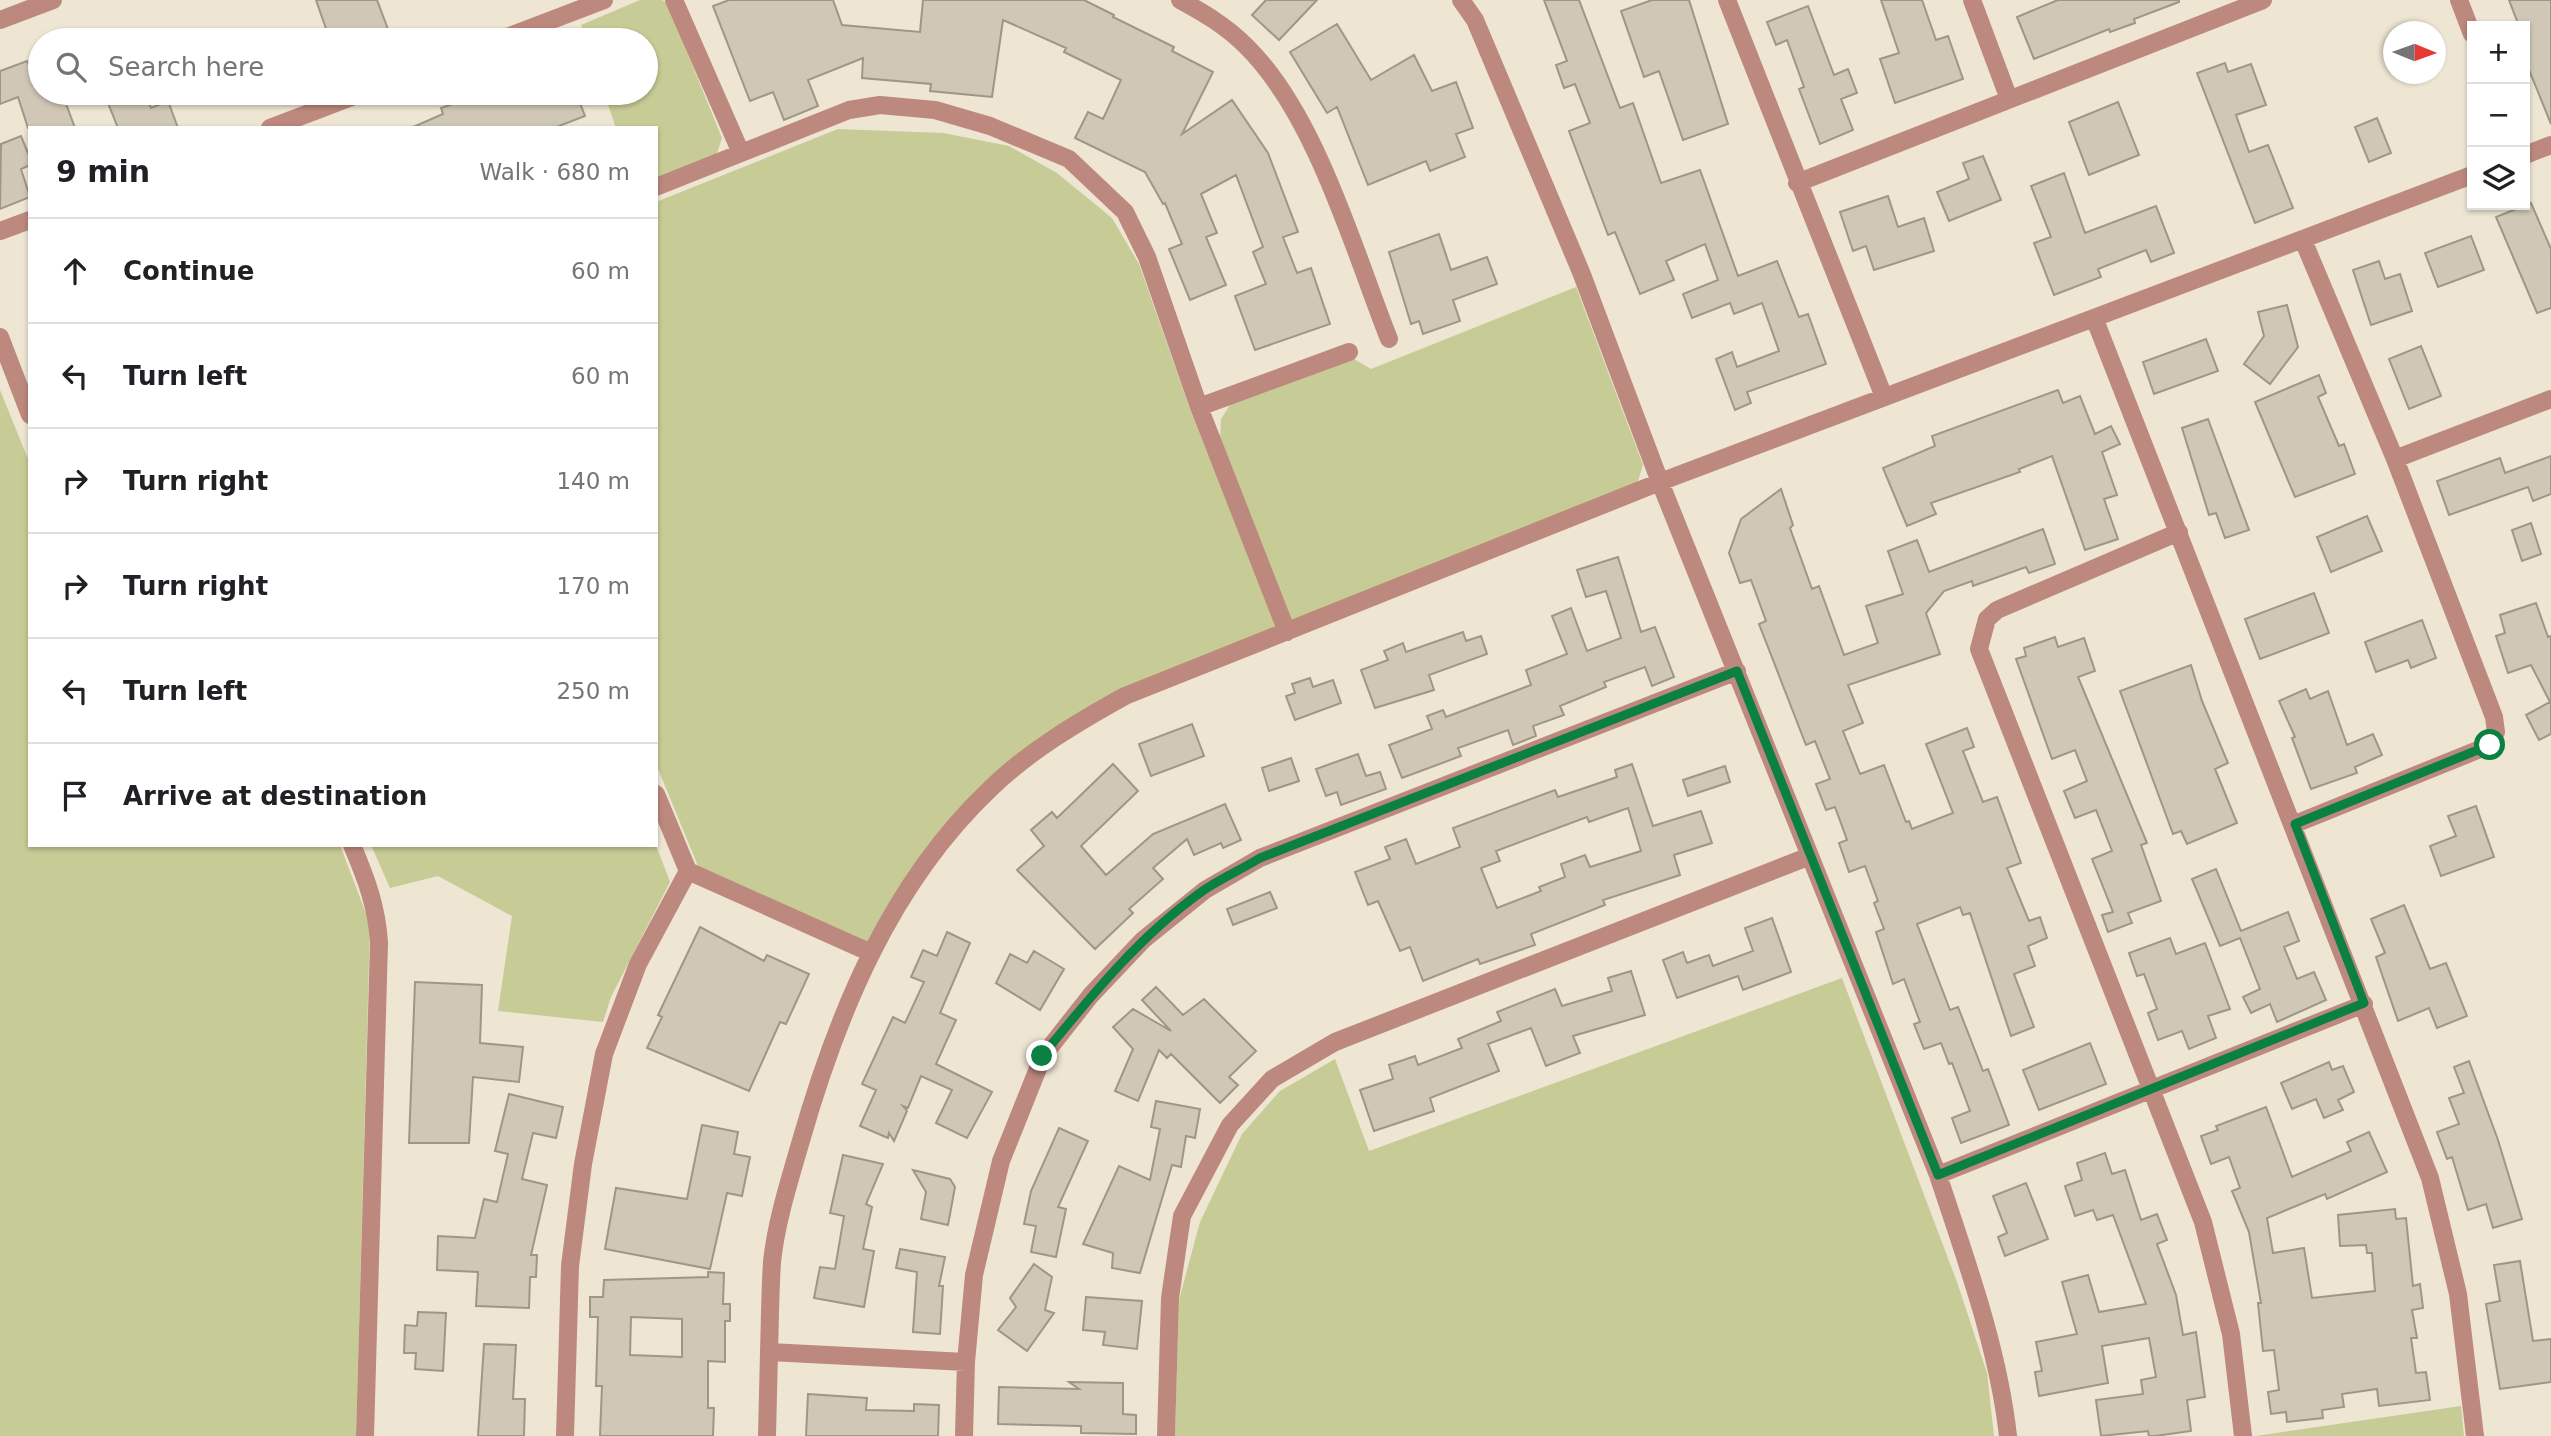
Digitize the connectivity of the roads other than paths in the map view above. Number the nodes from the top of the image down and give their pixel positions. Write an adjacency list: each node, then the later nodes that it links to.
1 (53, 0): 11 (street)
2 (604, 0): 13 (street)
3 (674, 0): 18 (street)
4 (1180, 0): 28 (street)
5 (1461, 0): 35 (street)
6 (1727, 0): 21 (street)
7 (1972, 0): 14 (street)
8 (2263, 0): 10 (street)
9 (2459, 0): 12 (street)
10 (2220, 8): 14 (street)
11 (0, 20)
12 (2467, 21)
13 (530, 28)
14 (2009, 99): 21 (street)
15 (330, 105): 16 (street)
16 (275, 126)
17 (2551, 145): 19 (street)
18 (741, 153): 22 (street); 32 (street)
19 (2530, 153)
20 (2467, 177): 25 (street)
21 (1797, 183): 30 (street)
22 (658, 186)
23 (28, 221): 24 (street)
24 (0, 231)
25 (2302, 240): 26 (street); 34 (street)
26 (2095, 320): 30 (street); 36 (street)
27 (0, 337): 33 (street)
28 (1389, 339)
29 (1349, 352): 32 (street)
30 (1884, 397): 35 (street)
31 (2551, 399): 34 (street)
32 (1199, 407): 37 (street)
33 (28, 410)
34 (2395, 460): 40 (street)
35 (1660, 482): 37 (street); 38 (street)
36 (2179, 532): 40 (street); 46 (street)
37 (1287, 632): 44 (street)
38 (1737, 671): 42 (street); 49 (street)
39 (658, 799): 43 (street)
40 (2295, 824): 45 (street)
41 (353, 847): 50 (street)
42 (1810, 856): 47 (street); 54 (street)
43 (688, 871): 44 (street); 51 (street)
44 (869, 952): 48 (street)
45 (2364, 1003): 46 (street); 57 (street)
46 (2152, 1090): 47 (street); 56 (street)
47 (1938, 1175): 55 (street)
48 (769, 1352): 49 (street); 52 (street)
49 (966, 1362): 53 (street)
50 (365, 1436)
51 (565, 1436)
52 (767, 1436)
53 (964, 1436)
54 (1166, 1436)
55 (2008, 1436)
56 (2243, 1436)
57 (2475, 1436)

